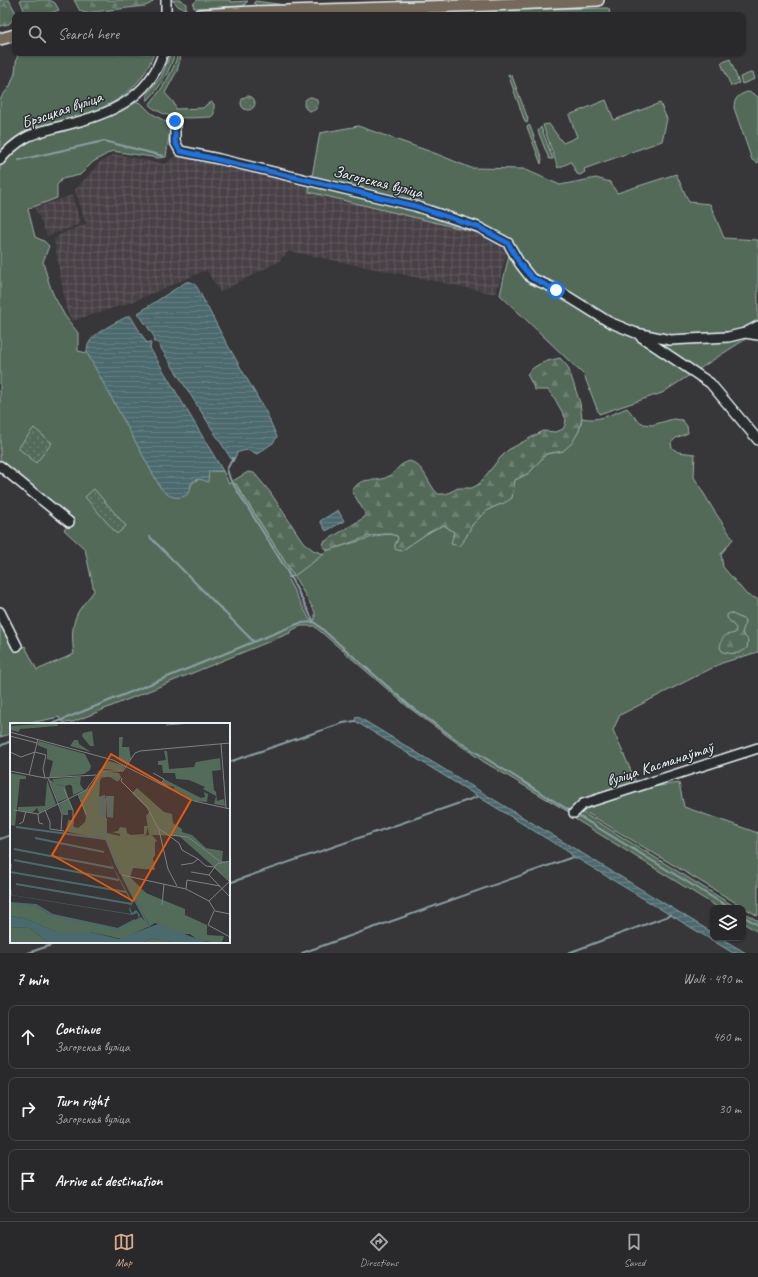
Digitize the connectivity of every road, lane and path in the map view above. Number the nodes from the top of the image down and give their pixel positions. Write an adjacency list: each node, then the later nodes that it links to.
1 (166, 0): 4 (street)
2 (598, 0): 3 (main road)
3 (478, 2): 5 (main road)
4 (166, 12)
5 (252, 12)
6 (12, 36): 7 (main road)
7 (0, 39)
8 (162, 56): 10 (street, Брэсцкая вуліца)
9 (175, 121): 12 (street, Загорская вуліца)
10 (0, 160)
11 (758, 326): 13 (street)
12 (636, 333): 13 (street, Загорская вуліца); 15 (street, Загорская вуліца)
13 (745, 333): 14 (street, Загорская вуліца)
14 (758, 336)
15 (758, 440)
16 (0, 466): 17 (street)
17 (69, 522)
18 (0, 612): 19 (street)
19 (17, 646)
20 (758, 748): 21 (street, вуліца Касманаўтаў)
21 (574, 813)

